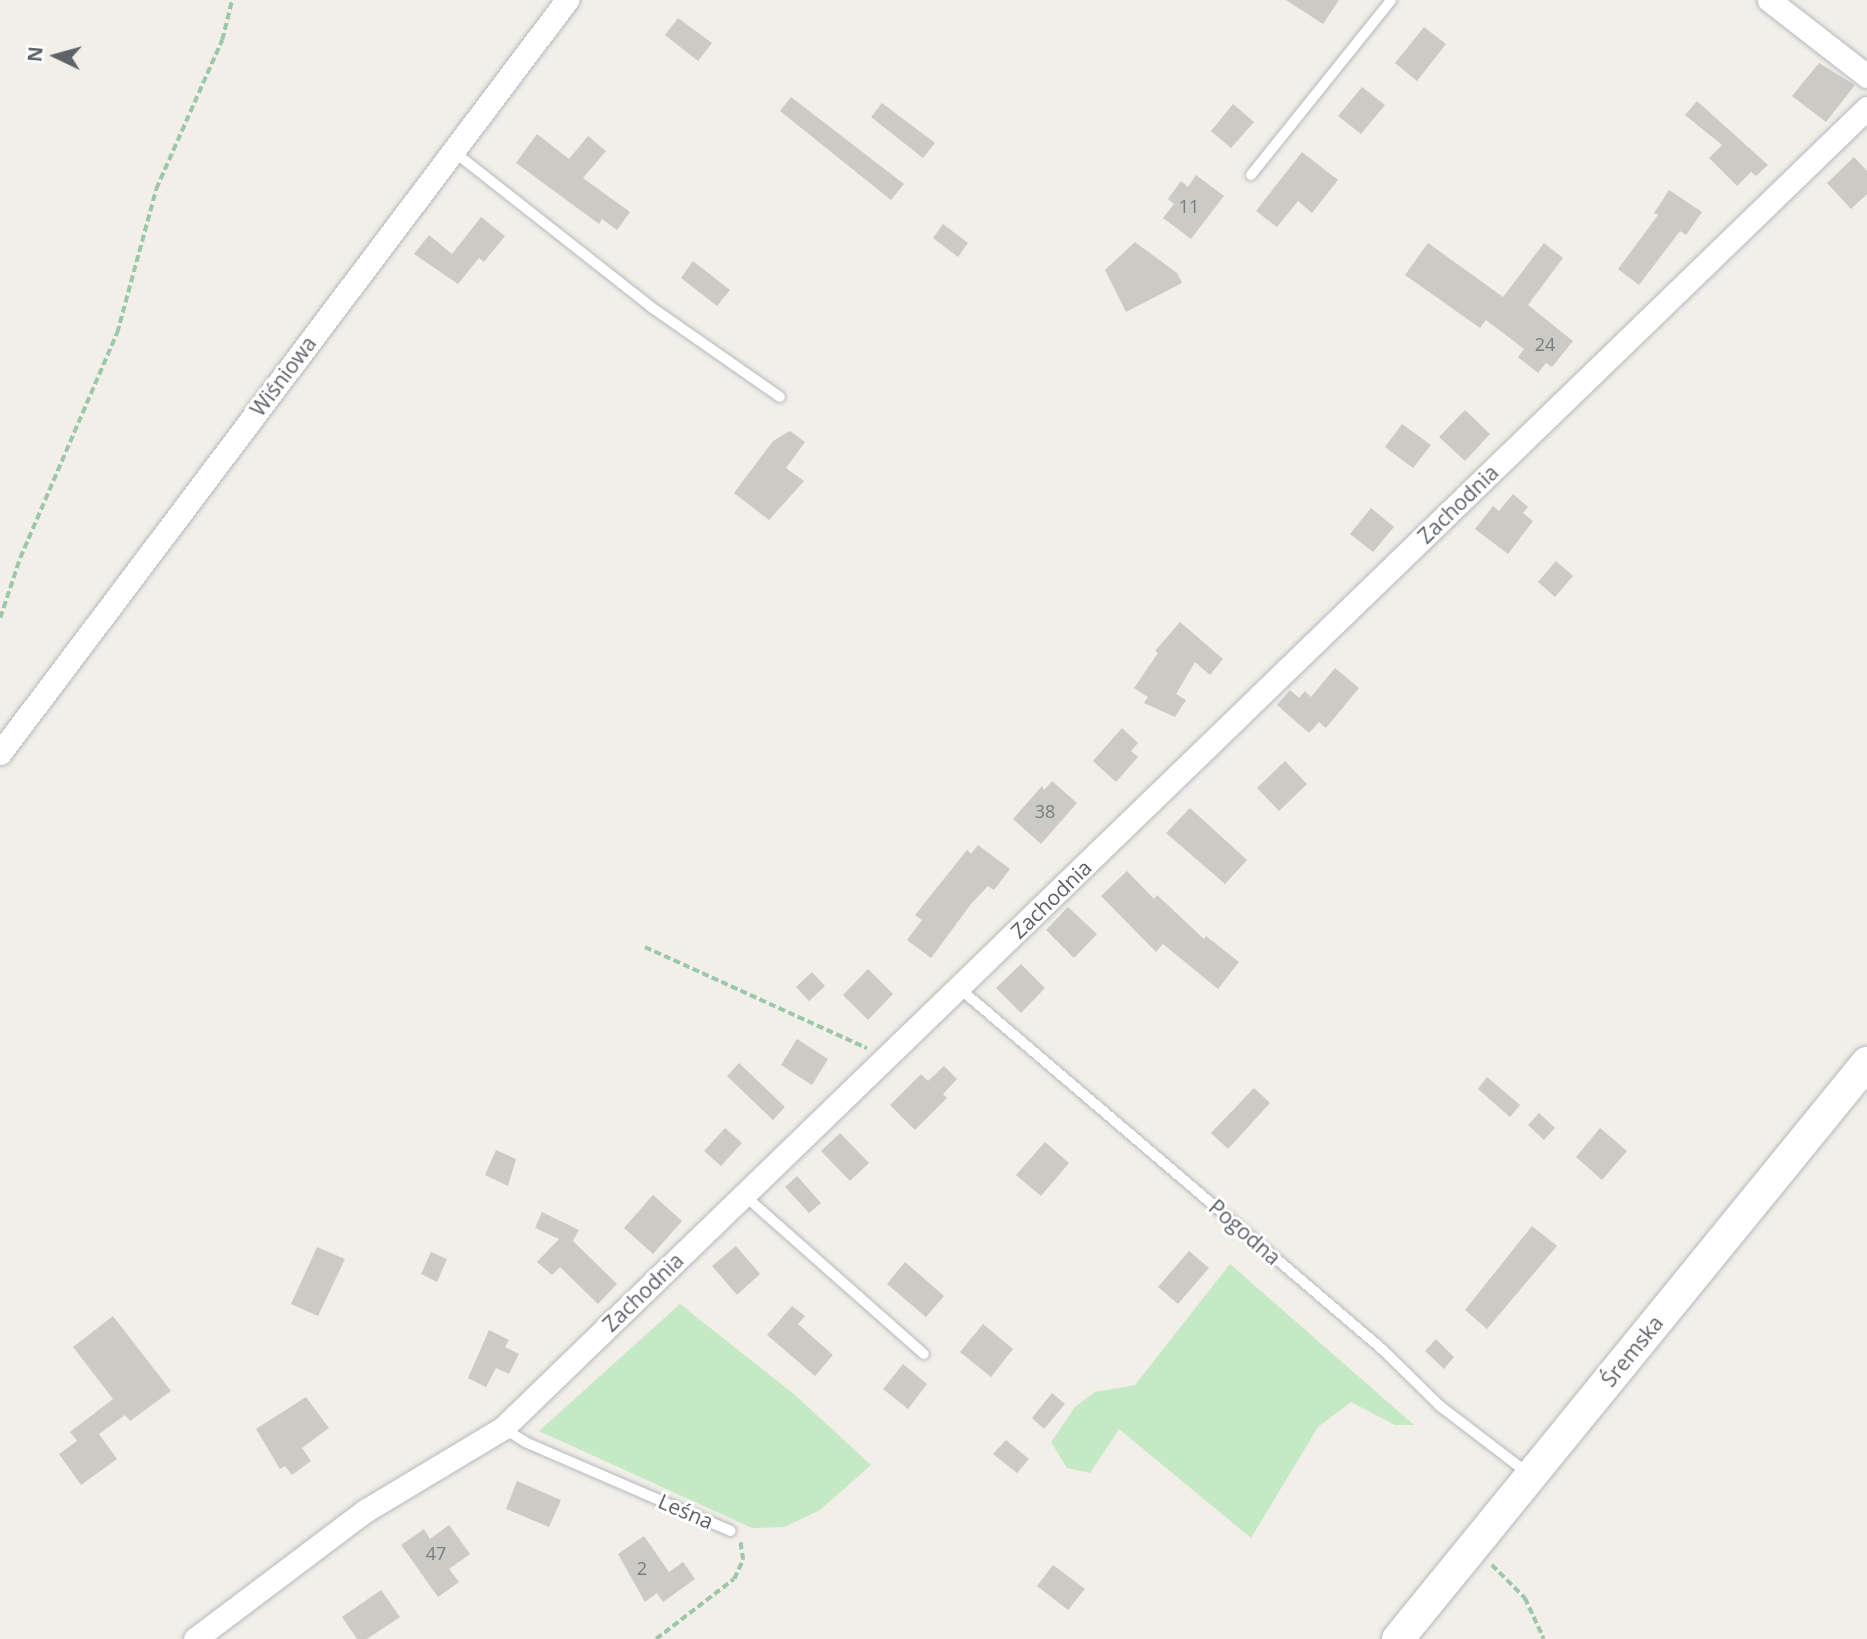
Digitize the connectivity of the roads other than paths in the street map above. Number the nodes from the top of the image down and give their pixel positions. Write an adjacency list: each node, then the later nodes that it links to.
1 (567, 0): 6 (street, Wiśniowa)
2 (1391, 0): 7 (lane)
3 (1769, 0): 4 (street)
4 (1867, 76)
5 (1867, 108): 10 (street, Zachodnia)
6 (452, 150): 8 (lane); 9 (street, Wiśniowa)
7 (1251, 175)
8 (780, 397)
9 (0, 753)
10 (959, 988): 12 (street, Zachodnia); 15 (lane, Pogodna)
11 (1867, 1063): 15 (main road, Śremska)
12 (744, 1195): 13 (lane); 14 (street, Zachodnia)
13 (924, 1354)
14 (503, 1428): 16 (lane, Leśna); 17 (street, Zachodnia)
15 (1531, 1476): 18 (main road, Śremska)
16 (730, 1531)
17 (195, 1639)
18 (1398, 1639)

